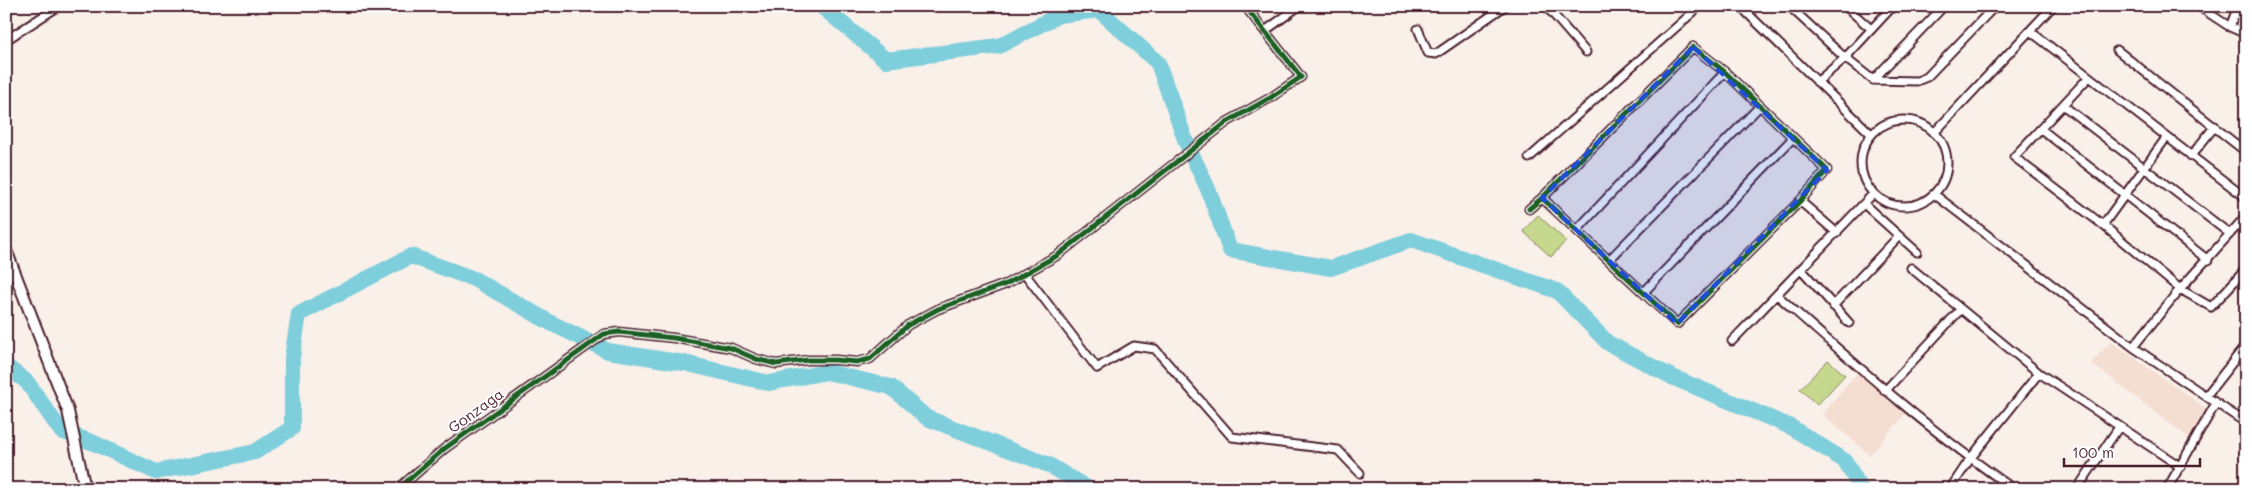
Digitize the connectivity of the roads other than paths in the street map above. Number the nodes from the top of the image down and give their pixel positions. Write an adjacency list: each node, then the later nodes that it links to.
1 (59, 6): 24 (street)
2 (1245, 6): 22 (street)
3 (1284, 6): 17 (street)
4 (1299, 6): 17 (street)
5 (1505, 6): 19 (street)
6 (1546, 6): 26 (street)
7 (1700, 6): 42 (street)
8 (1740, 6): 31 (street)
9 (1789, 6): 27 (street)
10 (1845, 6): 20 (street)
11 (1893, 6): 20 (street)
12 (1944, 6): 30 (street)
13 (1995, 6): 30 (street)
14 (2053, 6): 21 (street)
15 (2198, 6): 18 (street)
16 (2238, 6): 18 (street)
17 (1289, 13): 22 (street)
18 (2230, 27): 23 (street)
19 (1418, 29)
20 (1871, 29): 27 (street)
21 (2030, 30): 29 (street); 36 (street)
22 (1265, 31): 65 (street)
23 (2246, 34)
24 (6, 40)
25 (2117, 50): 34 (street)
26 (1586, 52)
27 (1845, 58): 30 (street); 31 (street)
28 (1725, 72): 32 (street); 47 (street); 54 (street)
29 (2089, 78): 33 (street); 39 (street)
30 (1873, 80)
31 (1817, 82): 37 (street)
32 (1760, 106): 38 (street); 60 (street)
33 (2064, 106): 35 (street); 43 (street)
34 (2215, 126): 40 (street); 41 (street)
35 (2041, 129): 46 (street); 53 (street)
36 (1934, 132): 37 (street); 45 (street)
37 (1871, 134): 44 (street)
38 (1793, 138): 49 (street); 67 (street)
39 (2166, 138): 41 (street); 43 (street)
40 (2246, 152)
41 (2190, 156): 48 (street)
42 (1529, 158)
43 (2145, 168): 46 (street); 56 (street)
44 (1874, 194): 45 (street); 50 (street)
45 (1934, 194): 74 (street)
46 (2126, 195): 53 (street); 61 (street)
47 (1542, 198): 51 (street); 54 (street)
48 (2246, 198)
49 (1800, 201): 55 (street); 67 (street)
50 (1865, 205): 55 (street); 57 (street)
51 (1529, 209)
52 (2246, 216): 56 (street)
53 (2103, 225): 66 (street)
54 (1577, 230): 60 (street)
55 (1837, 233): 63 (street)
56 (2230, 234): 61 (street)
57 (1899, 236): 59 (street); 69 (street)
58 (6, 250): 84 (street)
59 (1917, 252)
60 (1609, 260): 67 (street)
61 (2208, 260): 66 (street)
62 (1911, 268): 70 (street)
63 (1801, 269): 68 (street); 69 (street)
64 (2246, 269): 66 (street)
65 (1025, 274): 83 (street); 85 (street, Gonzaga)
66 (2180, 289): 74 (street)
67 (1644, 292)
68 (1777, 295): 72 (street); 76 (street)
69 (1833, 306): 71 (street)
70 (1960, 310): 75 (street); 76 (street)
71 (1849, 324)
72 (1732, 341)
73 (2246, 345): 77 (street)
74 (2133, 347): 77 (street)
75 (2039, 372): 80 (street); 81 (street)
76 (1885, 391): 81 (street)
77 (2206, 396): 78 (street)
78 (2216, 403): 79 (street); 82 (street)
79 (2246, 424)
80 (2119, 427): 82 (street); 88 (street)
81 (1970, 459): 86 (street); 87 (street)
82 (2181, 467): 89 (street)
83 (1360, 473)
84 (85, 489)
85 (398, 489)
86 (1950, 489)
87 (2014, 489)
88 (2077, 489)
89 (2167, 489)

